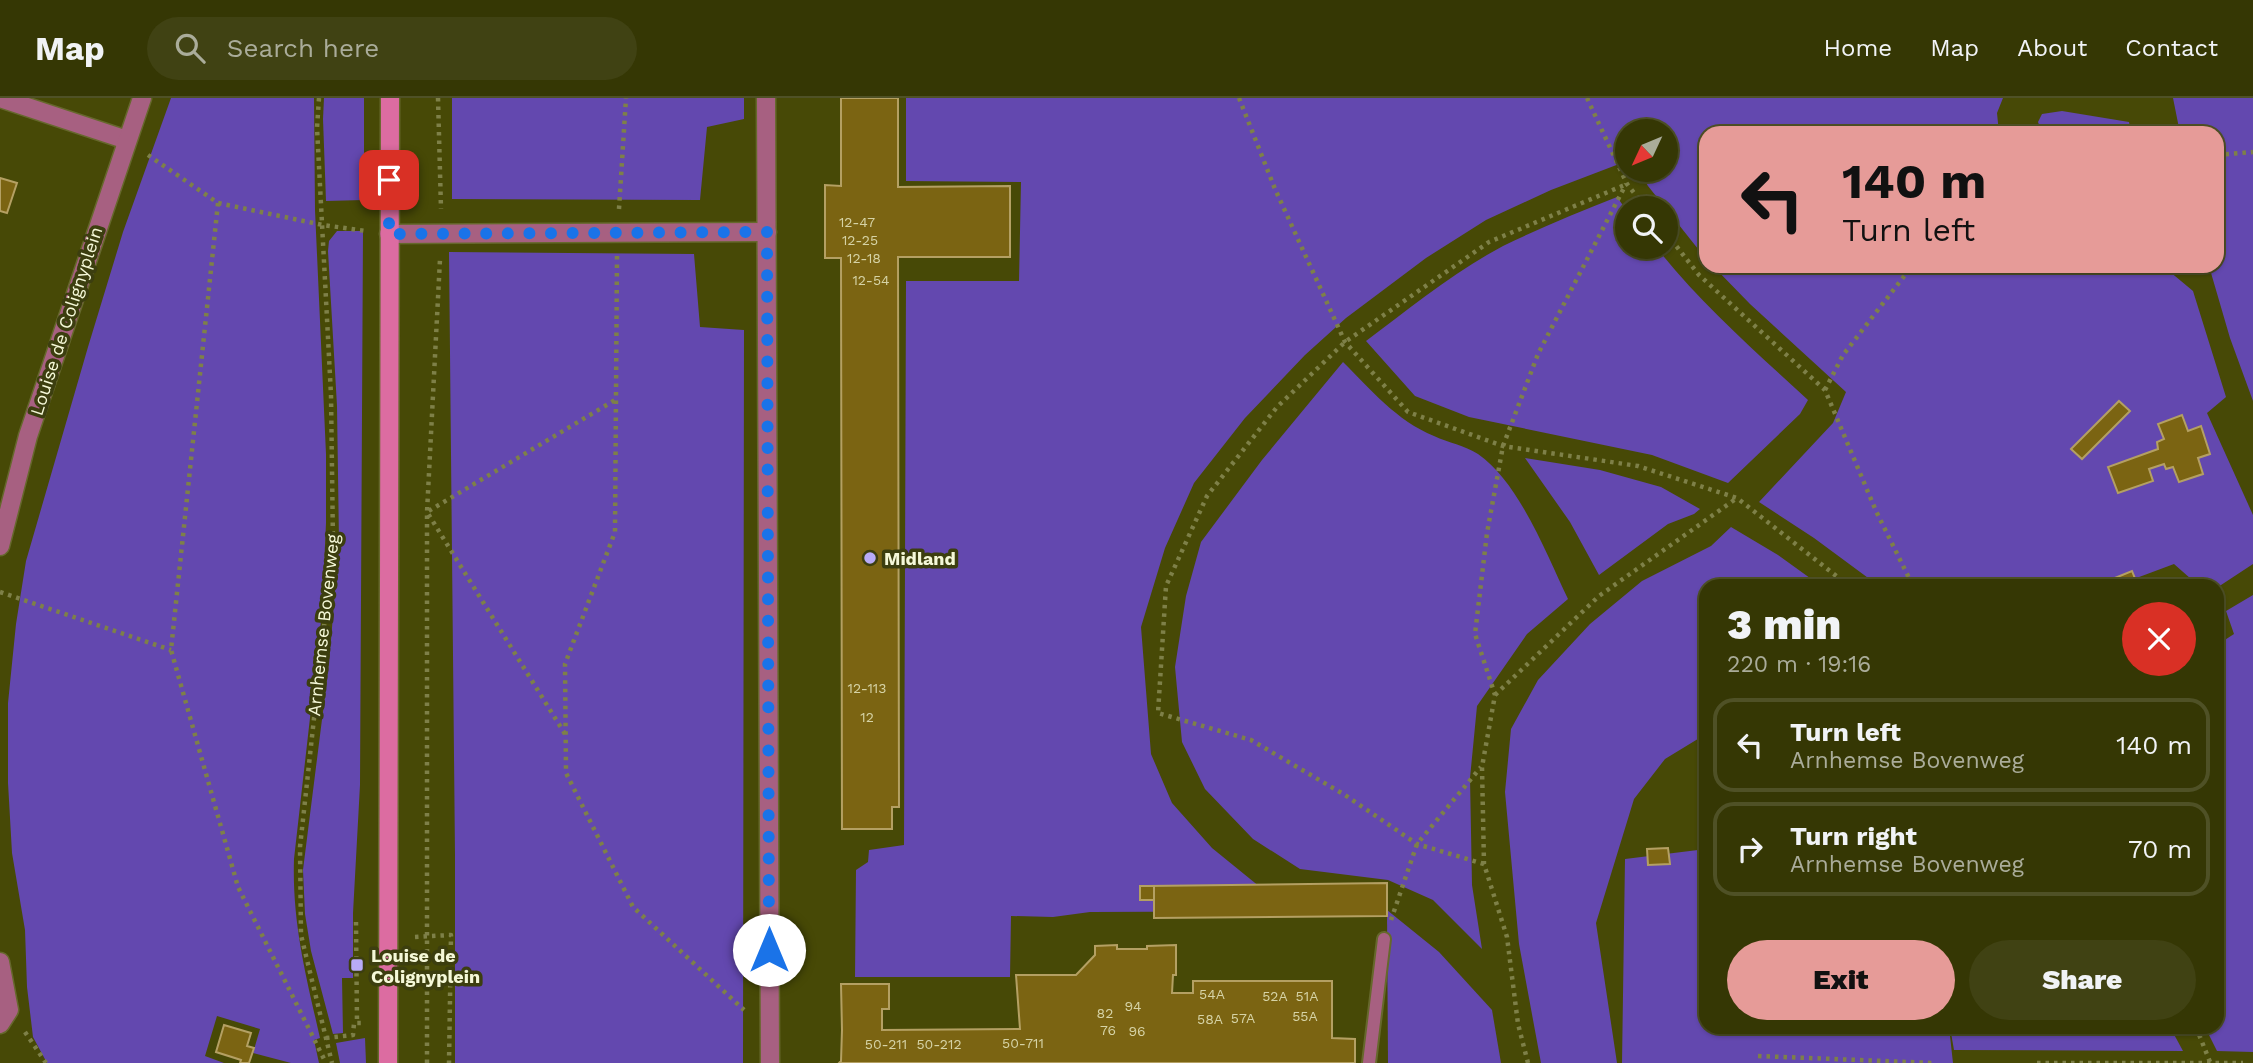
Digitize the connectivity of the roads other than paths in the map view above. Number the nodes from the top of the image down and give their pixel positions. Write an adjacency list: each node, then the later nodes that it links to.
1 (142, 98): 5 (street, Louise de Colignyplein)
2 (390, 98): 7 (main road)
3 (766, 98): 6 (street)
4 (0, 99): 5 (street)
5 (127, 140): 8 (street, Louise de Colignyplein)
6 (767, 232): 7 (street); 13 (street)
7 (389, 234): 12 (main road)
8 (0, 547)
9 (1384, 939): 14 (lane)
10 (0, 962): 11 (street)
11 (5, 1017)
12 (388, 1063)
13 (769, 1063)
14 (1369, 1063)

